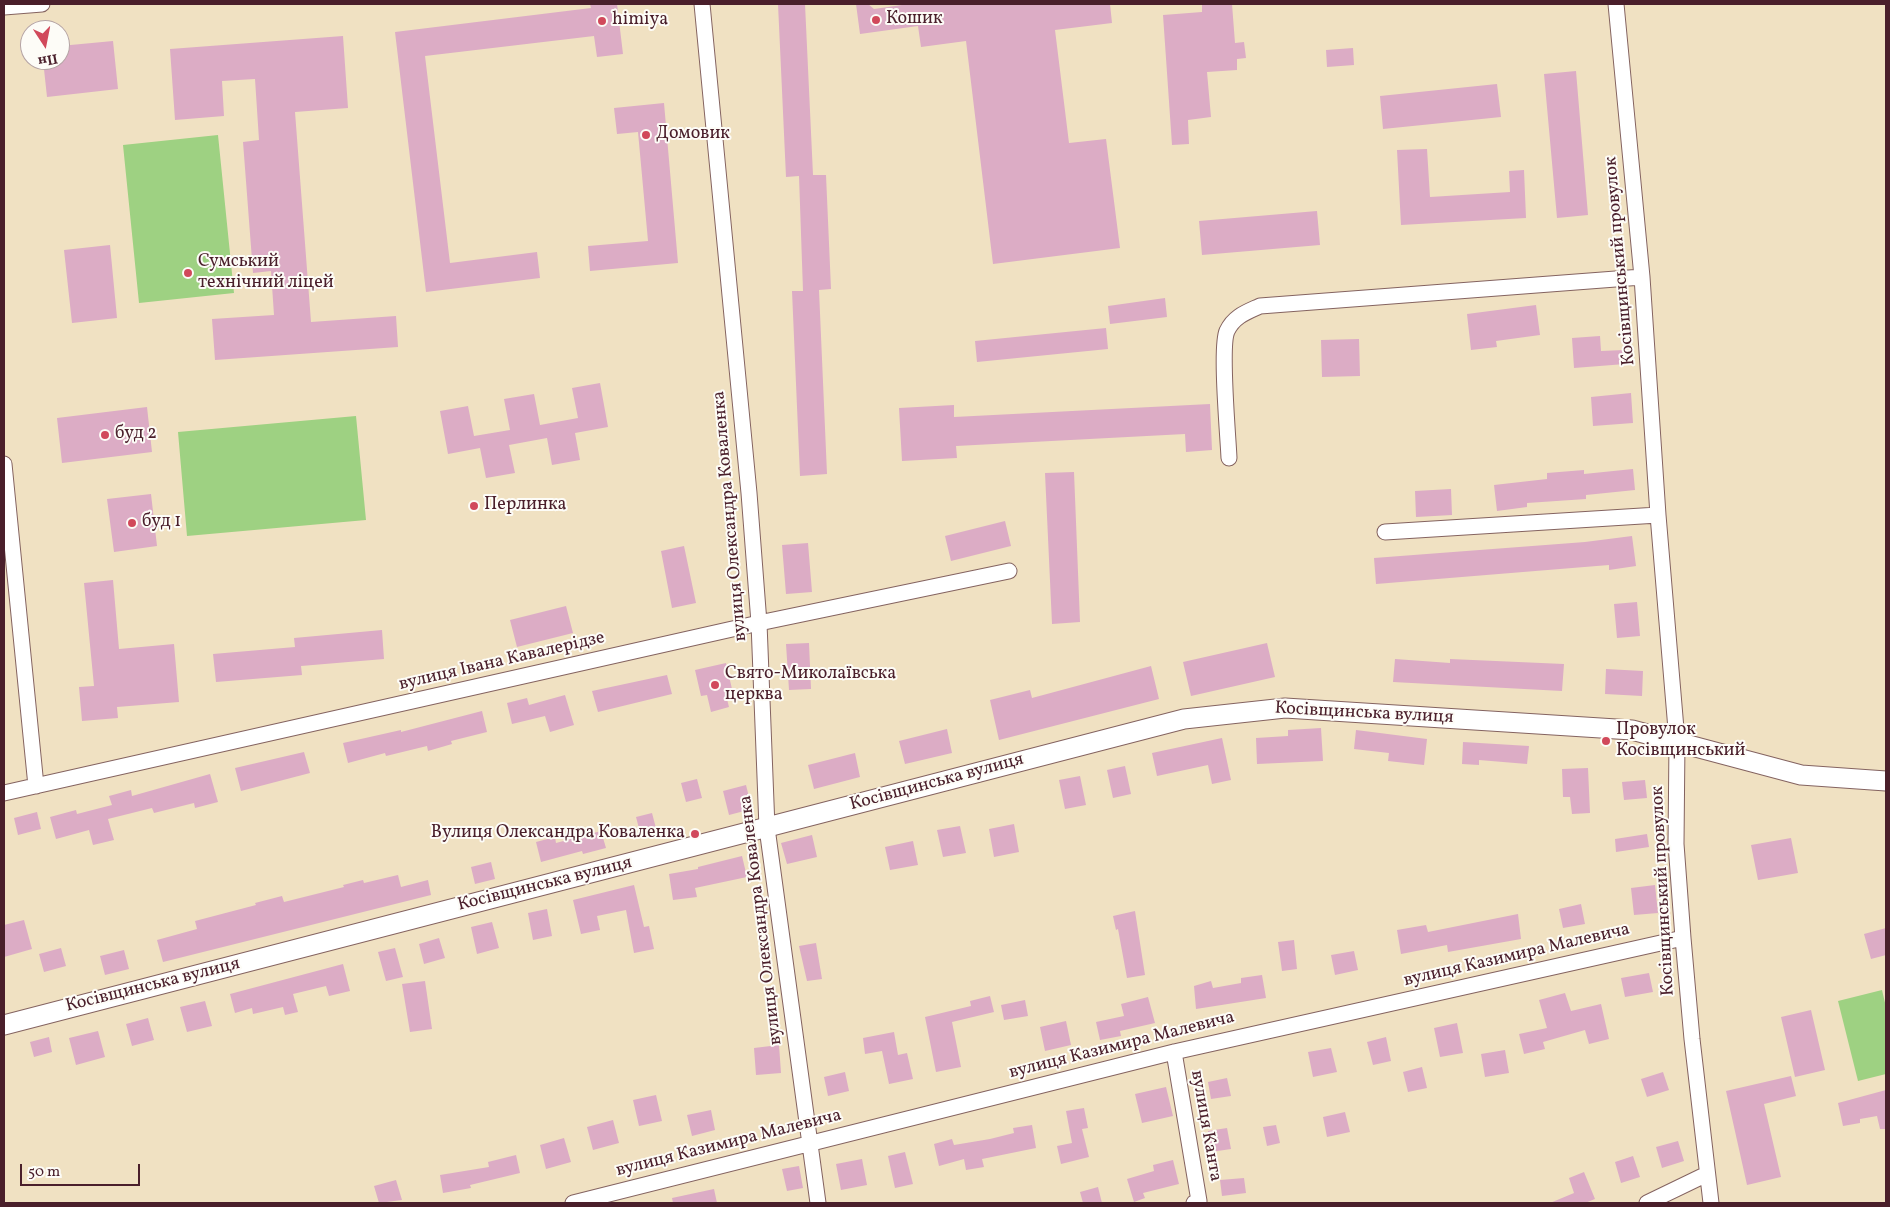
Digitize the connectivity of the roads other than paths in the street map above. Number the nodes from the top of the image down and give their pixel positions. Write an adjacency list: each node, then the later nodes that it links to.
1 (42, 4): 4 (street)
2 (702, 4): 11 (street, вулиця Олександра Коваленка)
3 (1616, 4): 5 (street, Косівщинський провулок)
4 (4, 7)
5 (1642, 277): 6 (street); 8 (street, Косівщинський провулок)
6 (1229, 458)
7 (4, 466): 14 (street)
8 (1658, 516): 9 (street); 12 (street, Косівщинський провулок)
9 (1385, 532)
10 (1008, 571): 11 (street, вулиця Івана Кавалерідзе)
11 (759, 623): 14 (street, вулиця Івана Кавалерідзе); 16 (street, вулиця Олександра Коваленка)
12 (1677, 741): 13 (street, Косівщинська вулиця); 16 (street, Косівщинська вулиця); 17 (street, Косівщинський провулок)
13 (1886, 781)
14 (36, 786): 15 (street, вулиця Івана Кавалерідзе)
15 (4, 793)
16 (767, 828): 18 (street, Косівщинська вулиця); 20 (street, вулиця Олександра Коваленка)
17 (1683, 938): 19 (street, вулиця Казимира Малевича); 21 (street, Косівщинський провулок)
18 (4, 1025)
19 (1174, 1052): 20 (street, вулиця Казимира Малевича); 24 (street, вулиця Канта)
20 (810, 1143): 22 (street, вулиця Казимира Малевича); 23 (street, вулиця Олександра Коваленка)
21 (1707, 1174): 25 (street); 26 (street, Косівщинський провулок)
22 (573, 1203)
23 (818, 1203)
24 (1194, 1203)
25 (1647, 1203)
26 (1710, 1203)

